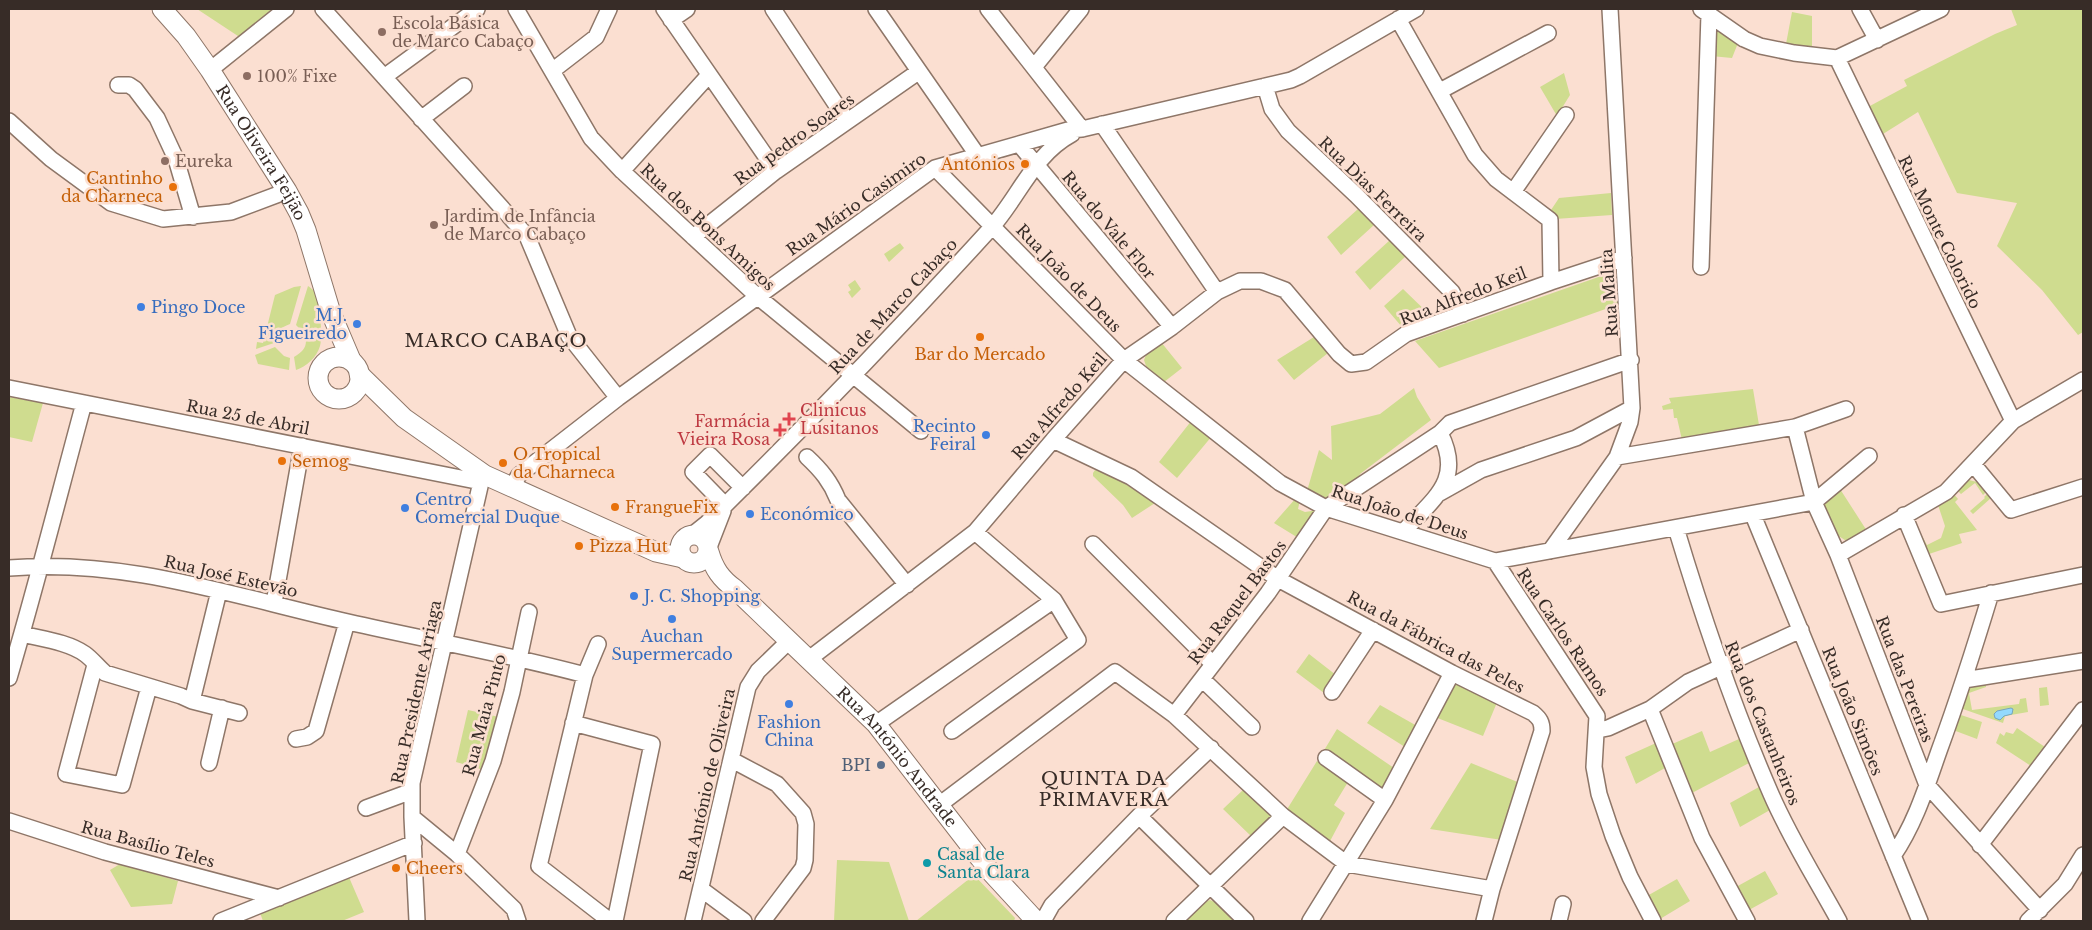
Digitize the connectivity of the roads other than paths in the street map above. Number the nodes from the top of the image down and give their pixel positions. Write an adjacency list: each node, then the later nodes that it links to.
1 (162, 9): 23 (main road, Rua Oliveira Feijão)
2 (286, 9): 23 (street)
3 (323, 9): 27 (street)
4 (477, 9): 27 (street)
5 (516, 9): 24 (street, Rua dos Bons Amigos)
6 (609, 9): 24 (street)
7 (687, 9): 17 (street)
8 (773, 9): 35 (street)
9 (876, 9): 25 (street)
10 (988, 9): 22 (street)
11 (1081, 9): 22 (street)
12 (1416, 9): 18 (street, Rua Mário Casimiro)
13 (1610, 9): 49 (street, Rua Malita)
14 (1860, 9): 20 (street)
15 (1941, 9): 20 (street)
16 (1705, 11): 21 (street); 50 (street)
17 (668, 14): 26 (street)
18 (1398, 19): 30 (street, Rua Mário Casimiro); 31 (street)
19 (1548, 33): 31 (street)
20 (1877, 40): 21 (street)
21 (1836, 58): 70 (street, Rua Monte Colorido)
22 (1034, 67): 37 (street)
23 (210, 70): 44 (main road, Rua Oliveira Feijão)
24 (552, 71): 42 (street, Rua dos Bons Amigos)
25 (918, 72): 35 (street, Rua pedro Soares); 39 (street)
26 (709, 74): 42 (street); 43 (street)
27 (384, 77): 33 (street)
28 (118, 85): 46 (street)
29 (464, 86): 33 (street)
30 (1265, 86): 36 (street, Rua Mário Casimiro); 55 (street, Rua Dias Ferreira)
31 (1440, 91): 45 (street)
32 (1566, 115): 45 (street)
33 (421, 119): 65 (street)
34 (9, 120): 46 (street)
35 (848, 121): 43 (street, Rua pedro Soares)
36 (1102, 124): 37 (street, Rua Mário Casimiro); 52 (street)
37 (1082, 129): 38 (street, Rua Mário Casimiro); 40 (street, Rua de Marco Cabaço)
38 (1019, 144): 39 (street, Rua Mário Casimiro); 40 (street, Rua do Vale Flor)
39 (978, 156): 41 (street, Rua Mário Casimiro)
40 (1035, 165): 47 (street, Rua de Marco Cabaço); 56 (street, Rua do Vale Flor)
41 (935, 168): 47 (street, Rua João de Deus); 53 (street, Rua Mário Casimiro)
42 (622, 171): 48 (street, Rua dos Bons Amigos)
43 (776, 171): 48 (street, Rua pedro Soares)
44 (287, 191): 46 (street); 54 (main road, Rua Oliveira Feijão)
45 (1513, 192): 51 (street)
46 (193, 217)
47 (993, 226): 57 (street, Rua João de Deus); 61 (street, Rua de Marco Cabaço)
48 (693, 237): 53 (street, Rua dos Bons Amigos)
49 (1624, 258): 51 (street, Rua Alfredo Keil); 58 (street, Rua Malita)
50 (1701, 267)
51 (1551, 282): 55 (street, Rua Alfredo Keil)
52 (1217, 292): 55 (street, Rua Alfredo Keil); 56 (street, Rua Alfredo Keil)
53 (757, 296): 61 (street, Rua dos Bons Amigos); 65 (street, Rua Mário Casimiro)
54 (331, 312): 59 (main road, Rua Oliveira Feijão); 60 (main road, Rua Oliveira Feijão)
55 (1463, 314)
56 (1172, 327): 57 (street, Rua Alfredo Keil)
57 (1124, 360): 74 (street, Rua Alfredo Keil); 87 (street, Rua João de Deus)
58 (1631, 360): 67 (street, Rua Malita); 73 (street)
59 (325, 363): 60 (main road); 64 (main road)
60 (355, 367): 64 (main road); 69 (main road, Rua Oliveira Feijão)
61 (853, 374): 72 (street, Rua dos Bons Amigos); 83 (street, Rua de Marco Cabaço)
62 (2083, 380): 70 (street)
63 (9, 388): 66 (street, Rua 25 de Abril)
64 (348, 396): 69 (main road, Rua Oliveira Feijão)
65 (618, 398): 81 (street, Rua Mário Casimiro)
66 (84, 403): 75 (street, Rua 25 de Abril); 99 (street)
67 (1632, 408): 78 (street, Rua Malita); 84 (street)
68 (1846, 409): 71 (street)
69 (394, 410): 80 (main road, Rua Oliveira Feijão)
70 (2013, 421): 79 (street)
71 (1794, 427): 78 (street); 85 (street, Rua das Pereiras)
72 (921, 431)
73 (1440, 433): 84 (street); 87 (street)
74 (1053, 440): 92 (street, Rua Alfredo Keil); 102 (street, Rua da Fábrica das Peles)
75 (302, 446): 80 (street, Rua 25 de Abril); 107 (street)
76 (807, 456): 103 (street)
77 (1869, 456): 85 (street, Rua João de Deus)
78 (1618, 457): 96 (street, Rua Malita)
79 (1973, 464): 82 (street); 89 (street)
80 (483, 478): 81 (main road); 115 (street, Rua Presidente Arriaga)
81 (512, 487): 94 (main road)
82 (2083, 487)
83 (743, 488): 86 (street, Rua de Marco Cabaço); 86 (street)
84 (1440, 493): 91 (street)
85 (1814, 502): 88 (street, Rua João de Deus); 97 (street, Rua das Pereiras)
86 (725, 505): 94 (street, Rua de Marco Cabaço); 95 (street, Rua de Marco Cabaço)
87 (1326, 508): 91 (street, Rua João de Deus); 102 (street, Rua Raquel Bastos)
88 (1753, 515): 90 (street, Rua João de Deus); 112 (street, Rua João Simões)
89 (1904, 516): 97 (street); 105 (street)
90 (1676, 528): 96 (street, Rua João de Deus); 122 (street, Rua dos Castanheiros)
91 (1404, 531): 98 (street, Rua João de Deus)
92 (974, 532): 103 (street, Rua Alfredo Keil); 106 (street)
93 (1093, 544): 120 (street)
94 (688, 549): 95 (main road); 108 (main road, Rua António Andrade)
95 (709, 550): 108 (main road, Rua António Andrade)
96 (1550, 551): 98 (street, Rua João de Deus)
97 (1838, 554): 146 (street, Rua das Pereiras)
98 (1495, 561): 139 (street, Rua Carlos Ramos)
99 (42, 565): 100 (street, Rua José Estevão); 104 (street, Rua José Estevão); 113 (street)
100 (9, 568)
101 (2083, 575): 105 (street)
102 (1278, 578): 111 (street, Rua da Fábrica das Peles); 120 (street, Rua Raquel Bastos)
103 (907, 585): 118 (street, Rua Alfredo Keil)
104 (219, 591): 107 (street, Rua José Estevão); 130 (street)
105 (1991, 594): 127 (street)
106 (1054, 600): 137 (street); 140 (street)
107 (274, 603): 110 (street, Rua José Estevão)
108 (748, 603): 114 (main road, Rua António Andrade)
109 (529, 612): 117 (street, Rua Maia Pinto)
110 (347, 622): 115 (street, Rua José Estevão); 141 (street)
111 (1373, 630): 123 (street, Rua da Fábrica das Peles); 129 (street)
112 (1801, 630): 122 (street); 159 (street, Rua João Simões)
113 (22, 634): 121 (street); 125 (street)
114 (789, 641): 118 (main road, Rua António Andrade); 144 (street, Rua António de Oliveira)
115 (444, 642): 117 (street, Rua José Estevão); 147 (street, Rua Presidente Arriaga)
116 (598, 644): 124 (street)
117 (518, 657): 124 (street, Rua José Estevão); 157 (street, Rua Maia Pinto)
118 (809, 659): 137 (main road, Rua António Andrade)
119 (2083, 661): 127 (street)
120 (1213, 664): 126 (street, Rua Raquel Bastos)
121 (95, 665): 128 (street); 128 (street)
122 (1722, 667): 132 (street); 184 (street, Rua dos Castanheiros)
123 (1452, 673): 148 (street); 163 (street, Rua da Fábrica das Peles)
124 (585, 675): 136 (street)
125 (9, 678)
126 (1202, 679): 135 (street, Rua Raquel Bastos); 138 (street)
127 (1964, 680): 146 (street)
128 (149, 687): 130 (street)
129 (1332, 692)
130 (192, 701): 131 (street)
131 (222, 708): 134 (street); 145 (street)
132 (1650, 709): 139 (street); 183 (street)
133 (2083, 710): 156 (street)
134 (239, 712)
135 (1174, 715): 142 (street); 149 (street)
136 (573, 723): 170 (street); 171 (street)
137 (876, 724): 149 (main road, Rua António Andrade)
138 (1252, 727)
139 (1598, 730): 182 (street, Rua Carlos Ramos)
140 (952, 731)
141 (296, 739)
142 (1211, 748): 151 (street); 152 (street)
143 (1326, 758): 148 (street)
144 (732, 760): 162 (street, Rua António de Oliveira); 174 (street)
145 (209, 762)
146 (1927, 785): 156 (street, Rua das Pereiras); 159 (street)
147 (412, 791): 150 (street); 153 (street, Rua Presidente Arriaga)
148 (1385, 800): 160 (street)
149 (939, 805): 175 (main road, Rua António Andrade)
150 (366, 808)
151 (1139, 816): 161 (street); 176 (street)
152 (1283, 816): 160 (street); 161 (street)
153 (412, 817): 155 (street, Rua Presidente Arriaga); 157 (street)
154 (9, 822): 164 (street, Rua Basílio Teles)
155 (414, 843): 164 (street); 168 (street, Rua Presidente Arriaga)
156 (1980, 845): 166 (street, Rua das Pereiras)
157 (456, 854): 169 (street)
158 (2083, 855): 166 (street)
159 (1894, 856): 185 (street, Rua João Simões)
160 (1346, 864): 163 (street); 179 (street)
161 (1212, 886): 177 (street); 178 (street)
162 (701, 889): 172 (street, Rua António de Oliveira); 173 (street)
163 (1492, 889): 180 (street)
164 (279, 898): 167 (street)
165 (1563, 904): 181 (street)
166 (2040, 910): 186 (street)
167 (221, 921)
168 (417, 921)
169 (518, 921)
170 (610, 921)
171 (615, 921)
172 (693, 921)
173 (744, 921)
174 (763, 921)
175 (1036, 921)
176 (1043, 921)
177 (1174, 921)
178 (1246, 921)
179 (1310, 921)
180 (1484, 921)
181 (1559, 921)
182 (1653, 921)
183 (1747, 921)
184 (1839, 921)
185 (1920, 921)
186 (2028, 921)

